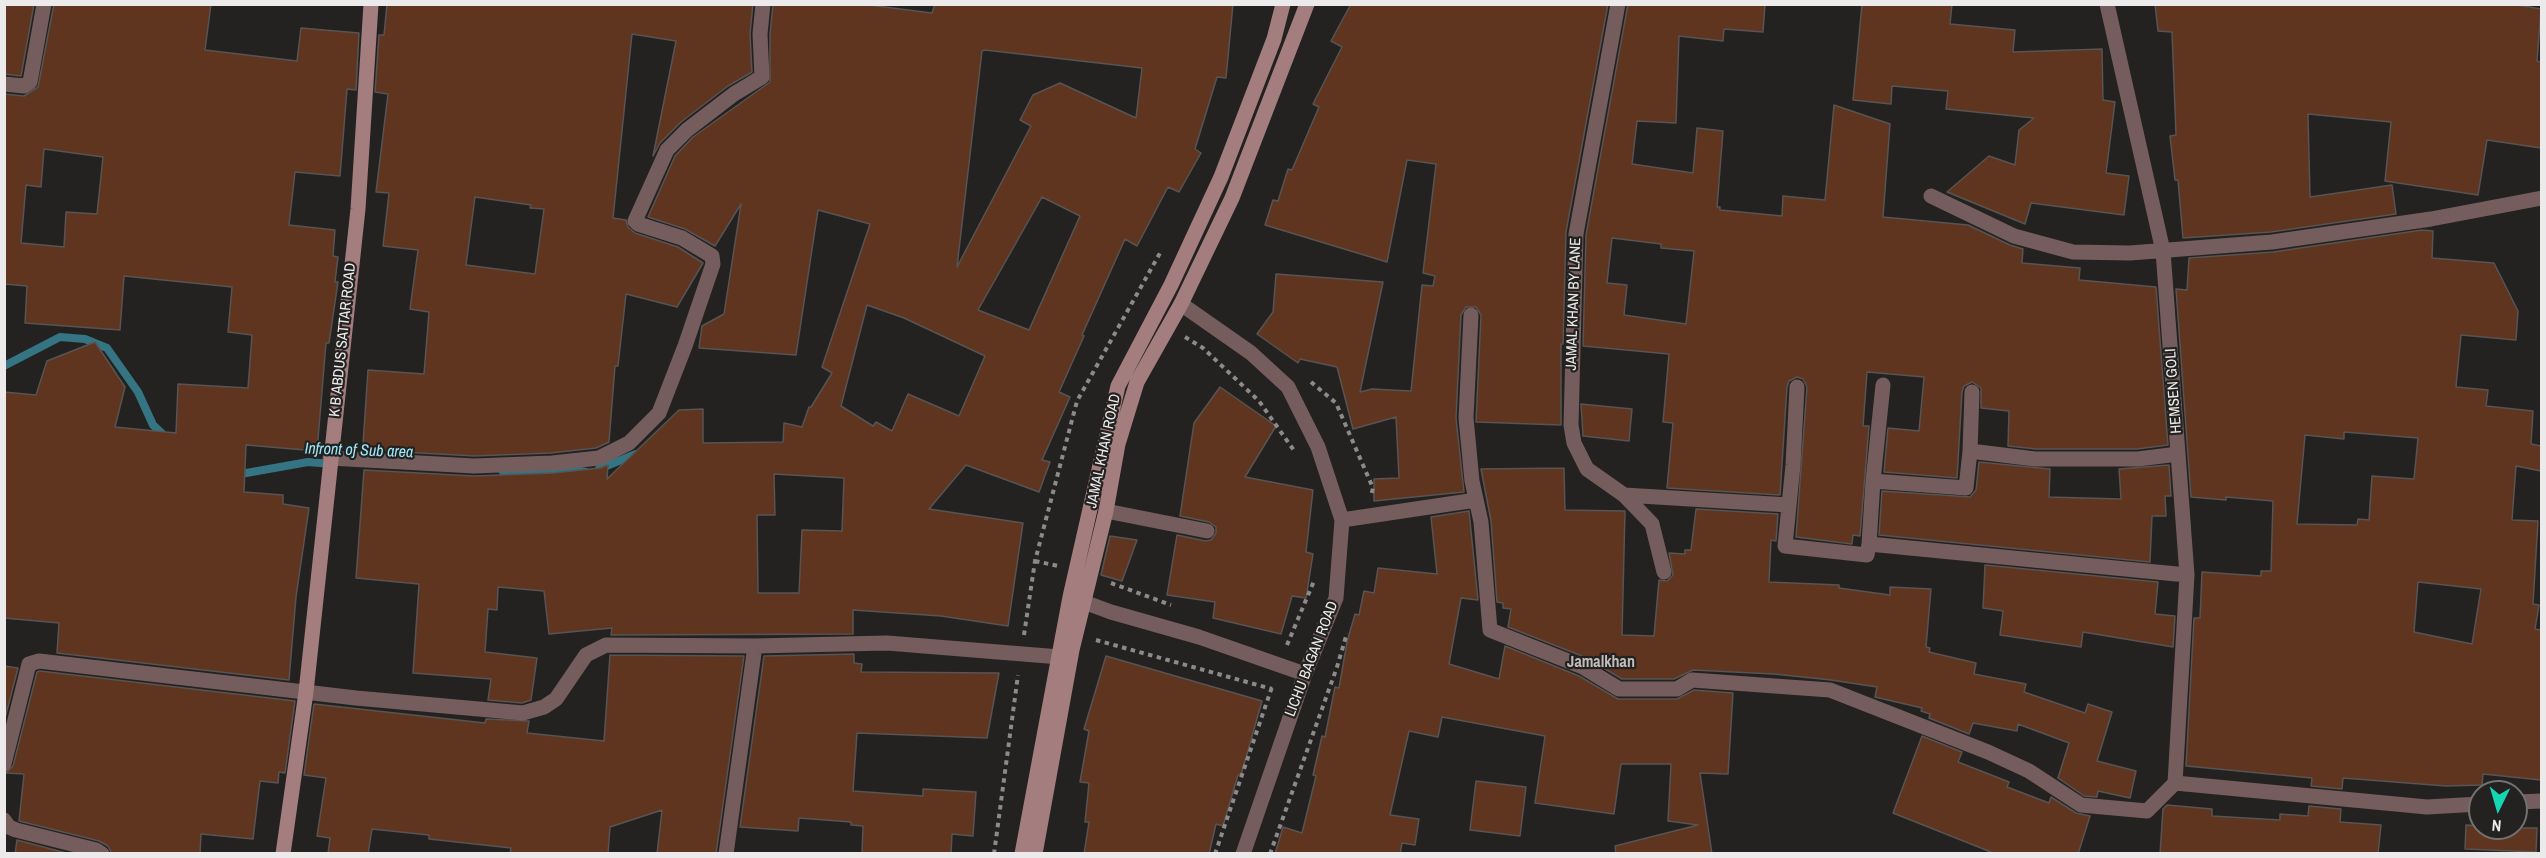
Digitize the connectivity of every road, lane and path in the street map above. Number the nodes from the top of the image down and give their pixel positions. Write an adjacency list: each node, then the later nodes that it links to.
1 (44, 4): 8 (street)
2 (371, 4): 22 (main road, K B ABDUS SATTAR ROAD)
3 (763, 4): 22 (street)
4 (1283, 4): 15 (main road, JAMAL KHAN ROAD)
5 (1307, 4): 12 (main road)
6 (1618, 4): 25 (street, JAMAL KHAN BY LANE)
7 (2107, 4): 11 (street, HEMSEN GOLI)
8 (4, 84)
9 (1931, 196): 11 (street)
10 (2541, 198): 11 (street)
11 (2163, 251): 21 (street, HEMSEN GOLI)
12 (1181, 304): 16 (main road); 29 (street, LICHU BAGAN ROAD)
13 (1130, 306): 15 (path)
14 (1471, 315): 26 (street)
15 (1152, 318): 35 (main road, JAMAL KHAN ROAD)
16 (1169, 327): 23 (path); 28 (main road)
17 (1883, 385): 24 (street)
18 (1797, 387): 27 (street)
19 (1972, 392): 20 (street)
20 (1970, 451): 21 (street); 24 (street)
21 (2178, 454): 34 (street, HEMSEN GOLI)
22 (330, 458): 43 (main road, K B ABDUS SATTAR ROAD)
23 (1299, 459)
24 (1873, 481): 31 (street)
25 (1624, 495): 27 (street); 32 (street, JAMAL KHAN BY LANE)
26 (1476, 500): 29 (street); 45 (street)
27 (1789, 505): 31 (street)
28 (1106, 512): 30 (street); 35 (main road)
29 (1342, 520): 41 (street, LICHU BAGAN ROAD)
30 (1207, 531)
31 (1869, 544): 34 (street)
32 (1664, 572)
33 (1317, 575): 40 (path)
34 (2187, 575): 45 (street, HEMSEN GOLI)
35 (1077, 600): 39 (main road, JAMAL KHAN ROAD); 40 (street); 53 (main road)
36 (1095, 639): 42 (path)
37 (755, 646): 38 (street); 43 (street); 50 (street)
38 (1021, 654): 39 (street); 51 (path)
39 (1060, 657): 52 (main road, JAMAL KHAN ROAD)
40 (1280, 665): 41 (street); 42 (path)
41 (1305, 674): 55 (street, LICHU BAGAN ROAD)
42 (1272, 689): 54 (path)
43 (306, 692): 44 (street); 49 (main road, K B ABDUS SATTAR ROAD)
44 (4, 764)
45 (2175, 783): 46 (street)
46 (2468, 805)
47 (4, 820): 48 (street)
48 (102, 854)
49 (283, 854)
50 (726, 854)
51 (994, 854)
52 (1022, 854)
53 (1035, 854)
54 (1215, 854)
55 (1243, 854)

